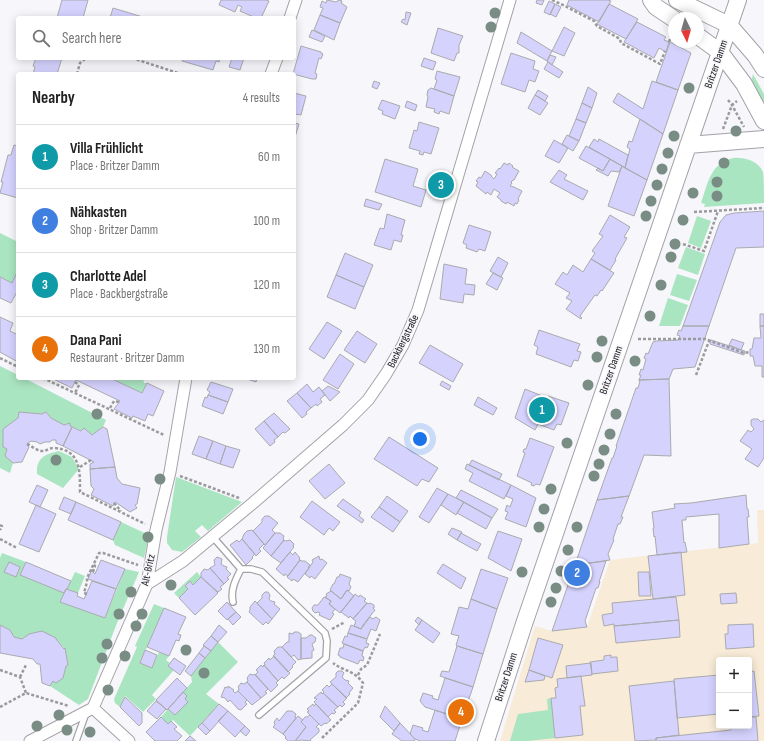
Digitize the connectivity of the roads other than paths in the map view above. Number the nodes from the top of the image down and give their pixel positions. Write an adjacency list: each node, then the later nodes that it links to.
1 (296, 0): 7 (street)
2 (510, 0): 18 (street, Backbergstraße)
3 (651, 0): 6 (main road)
4 (677, 0): 8 (main road)
5 (738, 0): 8 (main road, Britzer Damm)
6 (668, 15)
7 (291, 16)
8 (729, 25): 10 (main road, Britzer Damm); 12 (main road)
9 (704, 40): 10 (main road)
10 (720, 52): 14 (main road); 16 (main road, Britzer Damm)
11 (276, 60): 13 (street)
12 (764, 69)
13 (272, 72)
14 (764, 121)
15 (764, 139): 16 (main road)
16 (688, 145): 27 (main road, Britzer Damm)
17 (186, 380): 20 (street, Alt-Britz)
18 (212, 536): 19 (lane); 20 (street, Backbergstraße)
19 (241, 568): 21 (lane); 23 (lane)
20 (147, 584): 22 (street, Alt-Britz)
21 (232, 602)
22 (90, 710): 24 (street); 25 (lane); 26 (street)
23 (259, 715)
24 (30, 741)
25 (76, 741)
26 (129, 741)
27 (486, 741)

